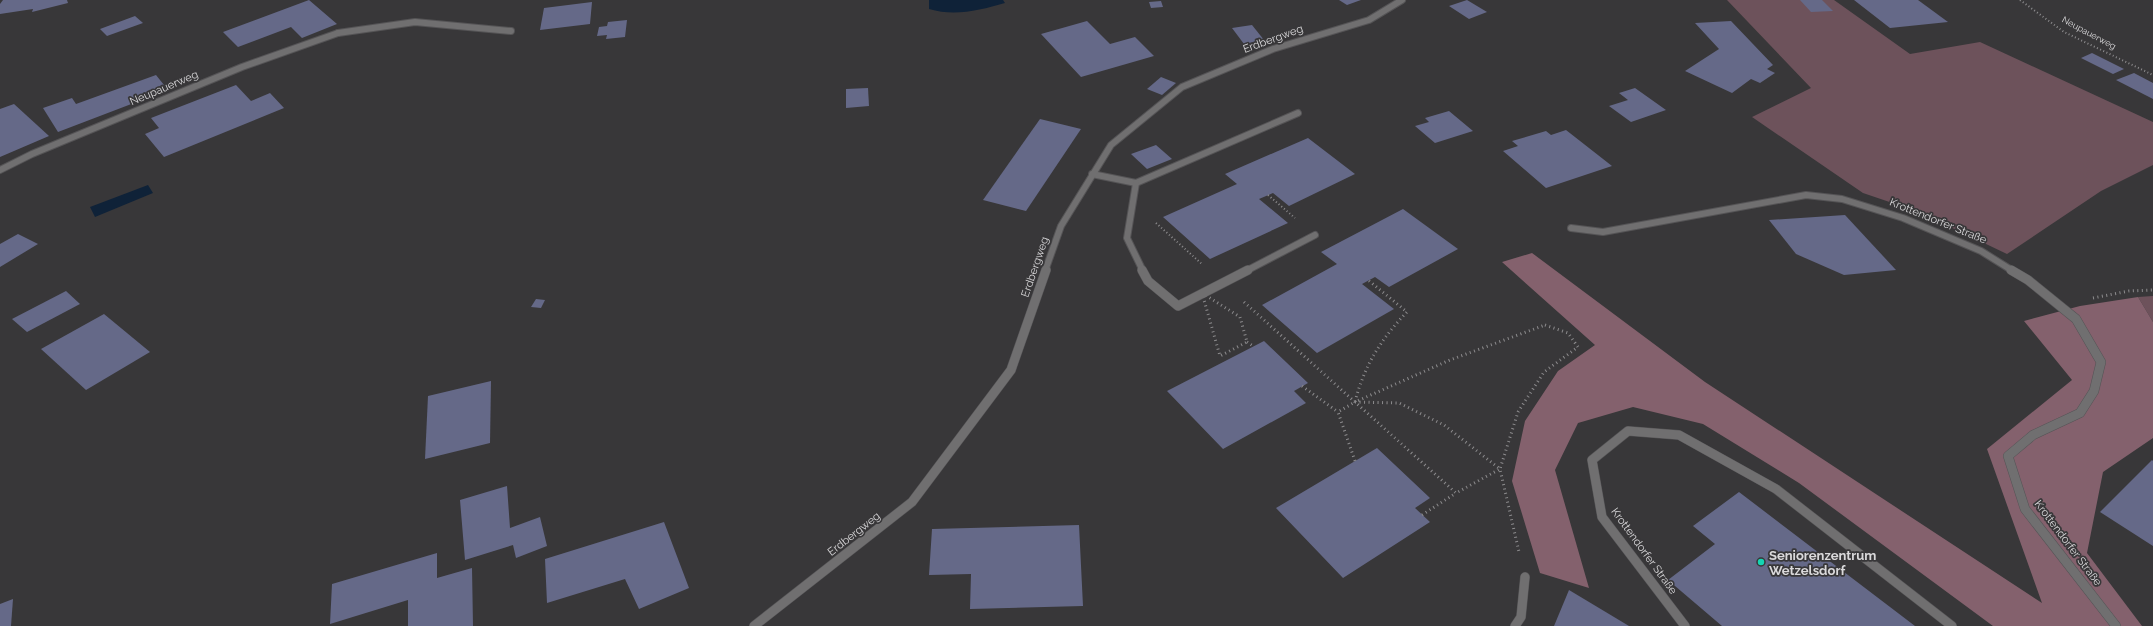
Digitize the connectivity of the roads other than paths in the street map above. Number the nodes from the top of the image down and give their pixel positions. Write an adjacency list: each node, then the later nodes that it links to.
1 (1402, 0): 5 (street, Erdbergweg)
2 (511, 31): 4 (street, Neupauerweg)
3 (1298, 113): 6 (street)
4 (0, 170)
5 (1092, 174): 6 (street); 10 (street, Erdbergweg)
6 (1136, 183): 8 (street)
7 (1571, 228): 14 (street, Krottendorfer Straße)
8 (1316, 236)
9 (1525, 577): 11 (street)
10 (754, 626)
11 (1515, 626)
12 (1685, 626): 13 (street, Krottendorfer Straße)
13 (1952, 626)
14 (2116, 626)

